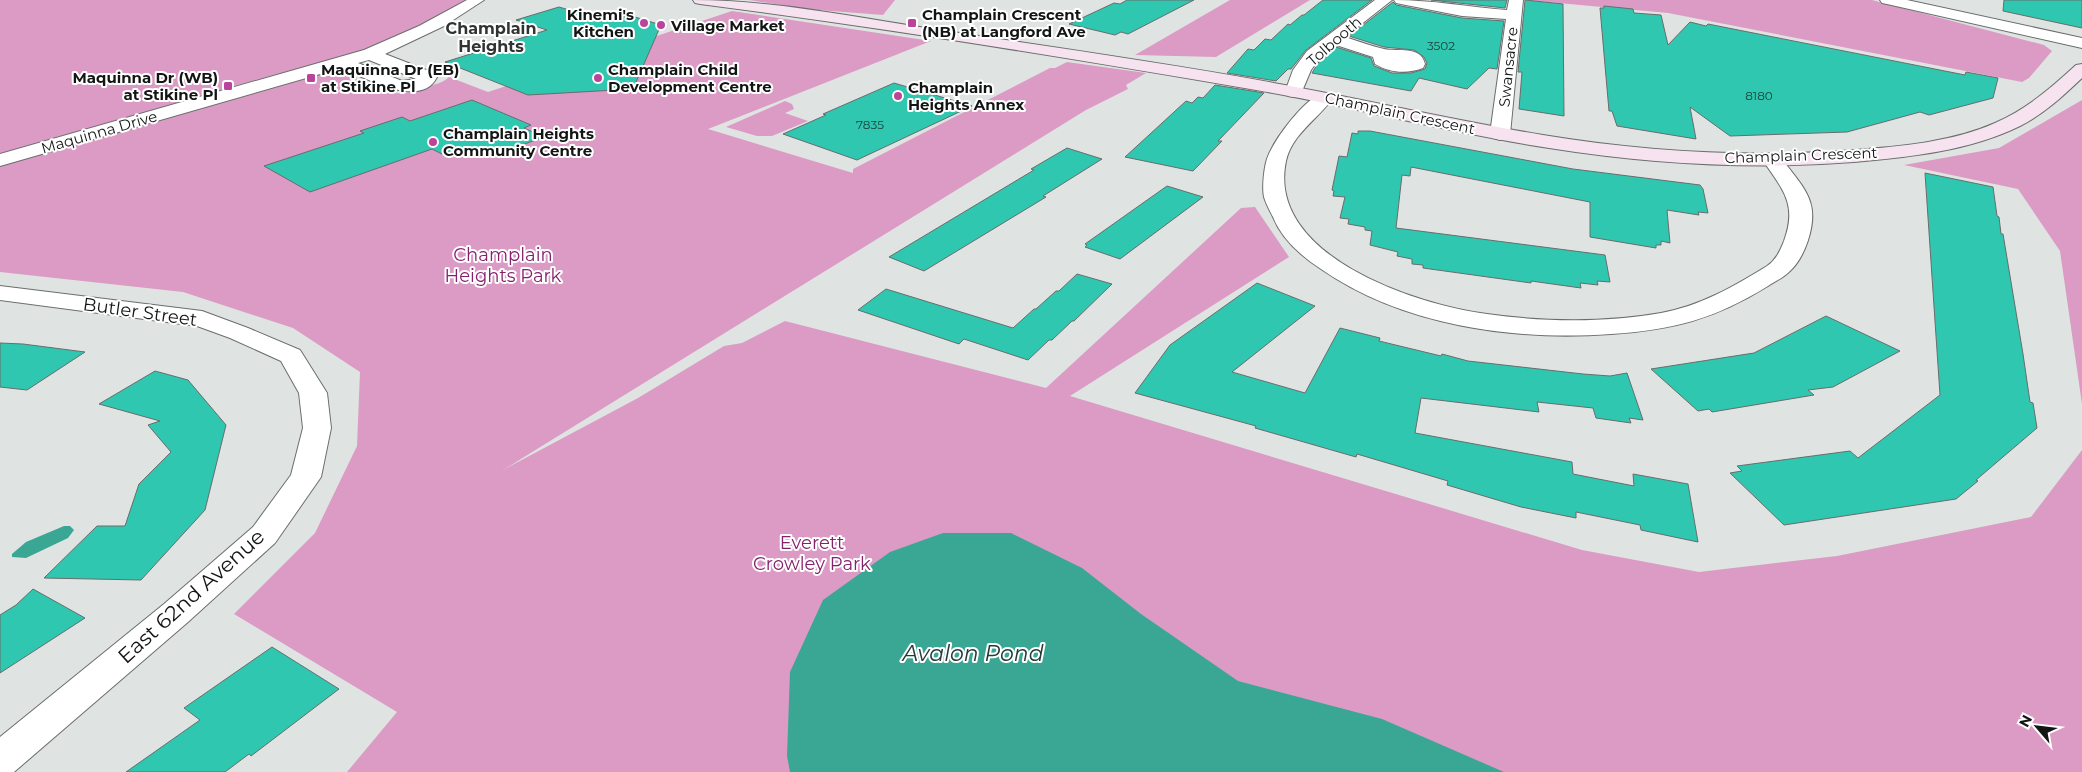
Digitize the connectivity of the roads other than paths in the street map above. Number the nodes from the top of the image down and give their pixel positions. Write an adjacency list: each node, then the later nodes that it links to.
1 (477, 0): 9 (street, Maquinna Drive)
2 (700, 0): 13 (street, Champlain Crescent)
3 (1386, 0): 7 (street, Tolbooth)
4 (1401, 0): 6 (street)
5 (1887, 0): 8 (street)
6 (1515, 8): 15 (street, Swansacre)
7 (1335, 39): 10 (street); 13 (street, Tolbooth)
8 (2082, 43)
9 (370, 54): 11 (street, Maquinna Drive); 11 (street)
10 (1385, 55)
11 (342, 62): 17 (street, Maquinna Drive)
12 (2082, 69): 16 (street, Champlain Crescent)
13 (1294, 92): 14 (street, Champlain Crescent)
14 (1324, 98): 15 (street, Champlain Crescent); 16 (street)
15 (1500, 134): 16 (street, Champlain Crescent)
16 (1772, 159)
17 (0, 160)
18 (0, 294): 19 (street, Butler Street)
19 (313, 393): 20 (street, East 62nd Avenue)
20 (0, 760)

